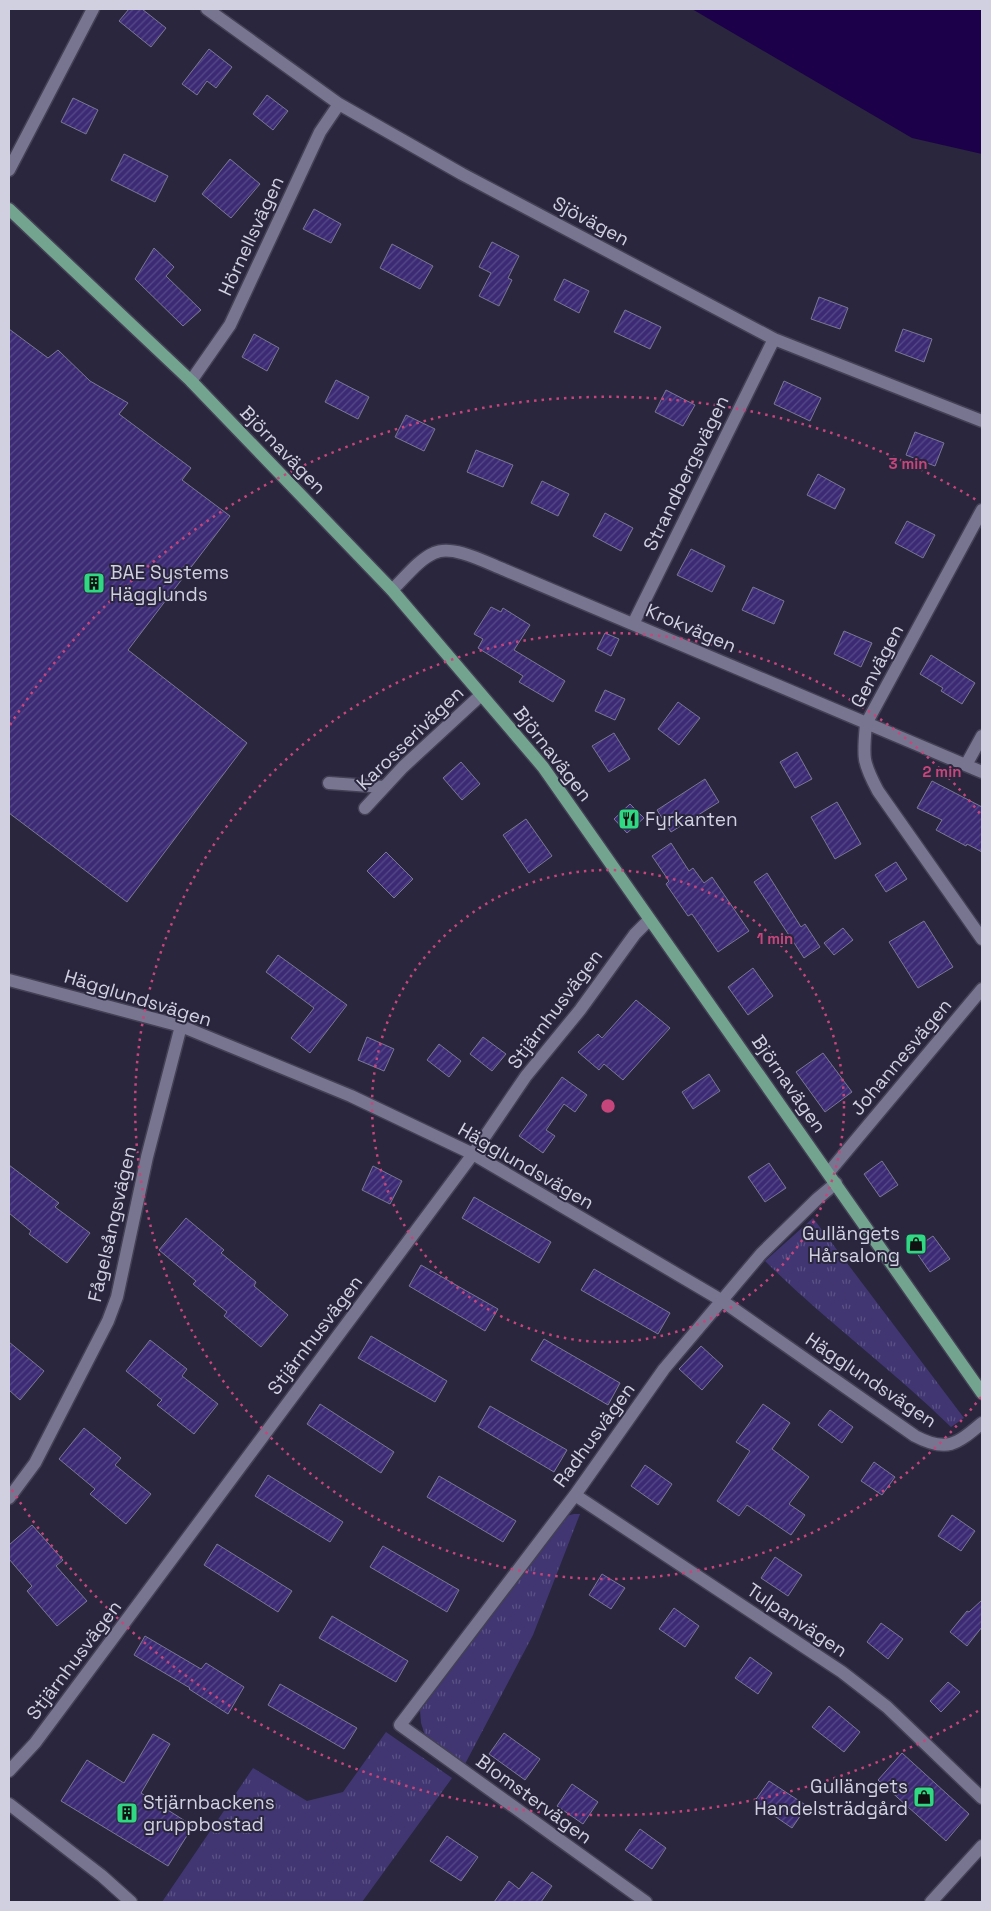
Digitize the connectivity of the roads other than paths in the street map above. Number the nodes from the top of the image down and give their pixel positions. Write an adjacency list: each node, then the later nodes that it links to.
1 (93, 9): 4 (street)
2 (207, 9): 3 (street, Sjövägen)
3 (339, 104): 6 (street, Sjövägen); 7 (street, Hörnellsvägen)
4 (9, 170)
5 (9, 209): 7 (main road, Björnavägen)
6 (774, 339): 8 (street, Sjövägen); 11 (street, Strandbergsvägen)
7 (191, 381): 10 (main road, Björnavägen)
8 (982, 420)
9 (982, 510): 13 (street, Genvägen)
10 (392, 590): 11 (street, Krokvägen); 12 (main road, Björnavägen)
11 (633, 624): 13 (street, Krokvägen)
12 (481, 694): 18 (street, Karosserivägen); 20 (main road, Björnavägen)
13 (866, 724): 15 (street, Krokvägen); 21 (street, Genvägen)
14 (982, 736): 15 (street)
15 (966, 765): 16 (street, Krokvägen)
16 (982, 772)
17 (329, 783): 18 (street)
18 (384, 787): 19 (street, Karosserivägen)
19 (365, 808)
20 (649, 920): 25 (street, Stjärnhusvägen); 26 (main road, Björnavägen)
21 (982, 939)
22 (9, 980): 24 (street, Hägglundsvägen)
23 (982, 988): 26 (street, Johannesvägen)
24 (180, 1026): 25 (street, Hägglundsvägen); 32 (street, Fågelsångsvägen)
25 (473, 1154): 28 (street, Hägglundsvägen); 34 (street, Stjärnhusvägen)
26 (829, 1172): 27 (main road, Björnavägen)
27 (836, 1183): 28 (street, Radhusvägen); 29 (main road, Björnavägen)
28 (721, 1300): 30 (street, Hägglundsvägen); 31 (street, Radhusvägen)
29 (982, 1393)
30 (982, 1423)
31 (574, 1495): 33 (street, Radhusvägen); 35 (street, Tulpanvägen)
32 (9, 1498)
33 (400, 1725): 39 (street, Blomstervägen)
34 (9, 1771)
35 (982, 1798)
36 (9, 1804): 38 (street)
37 (982, 1846): 40 (street)
38 (131, 1902)
39 (646, 1902)
40 (932, 1902)

